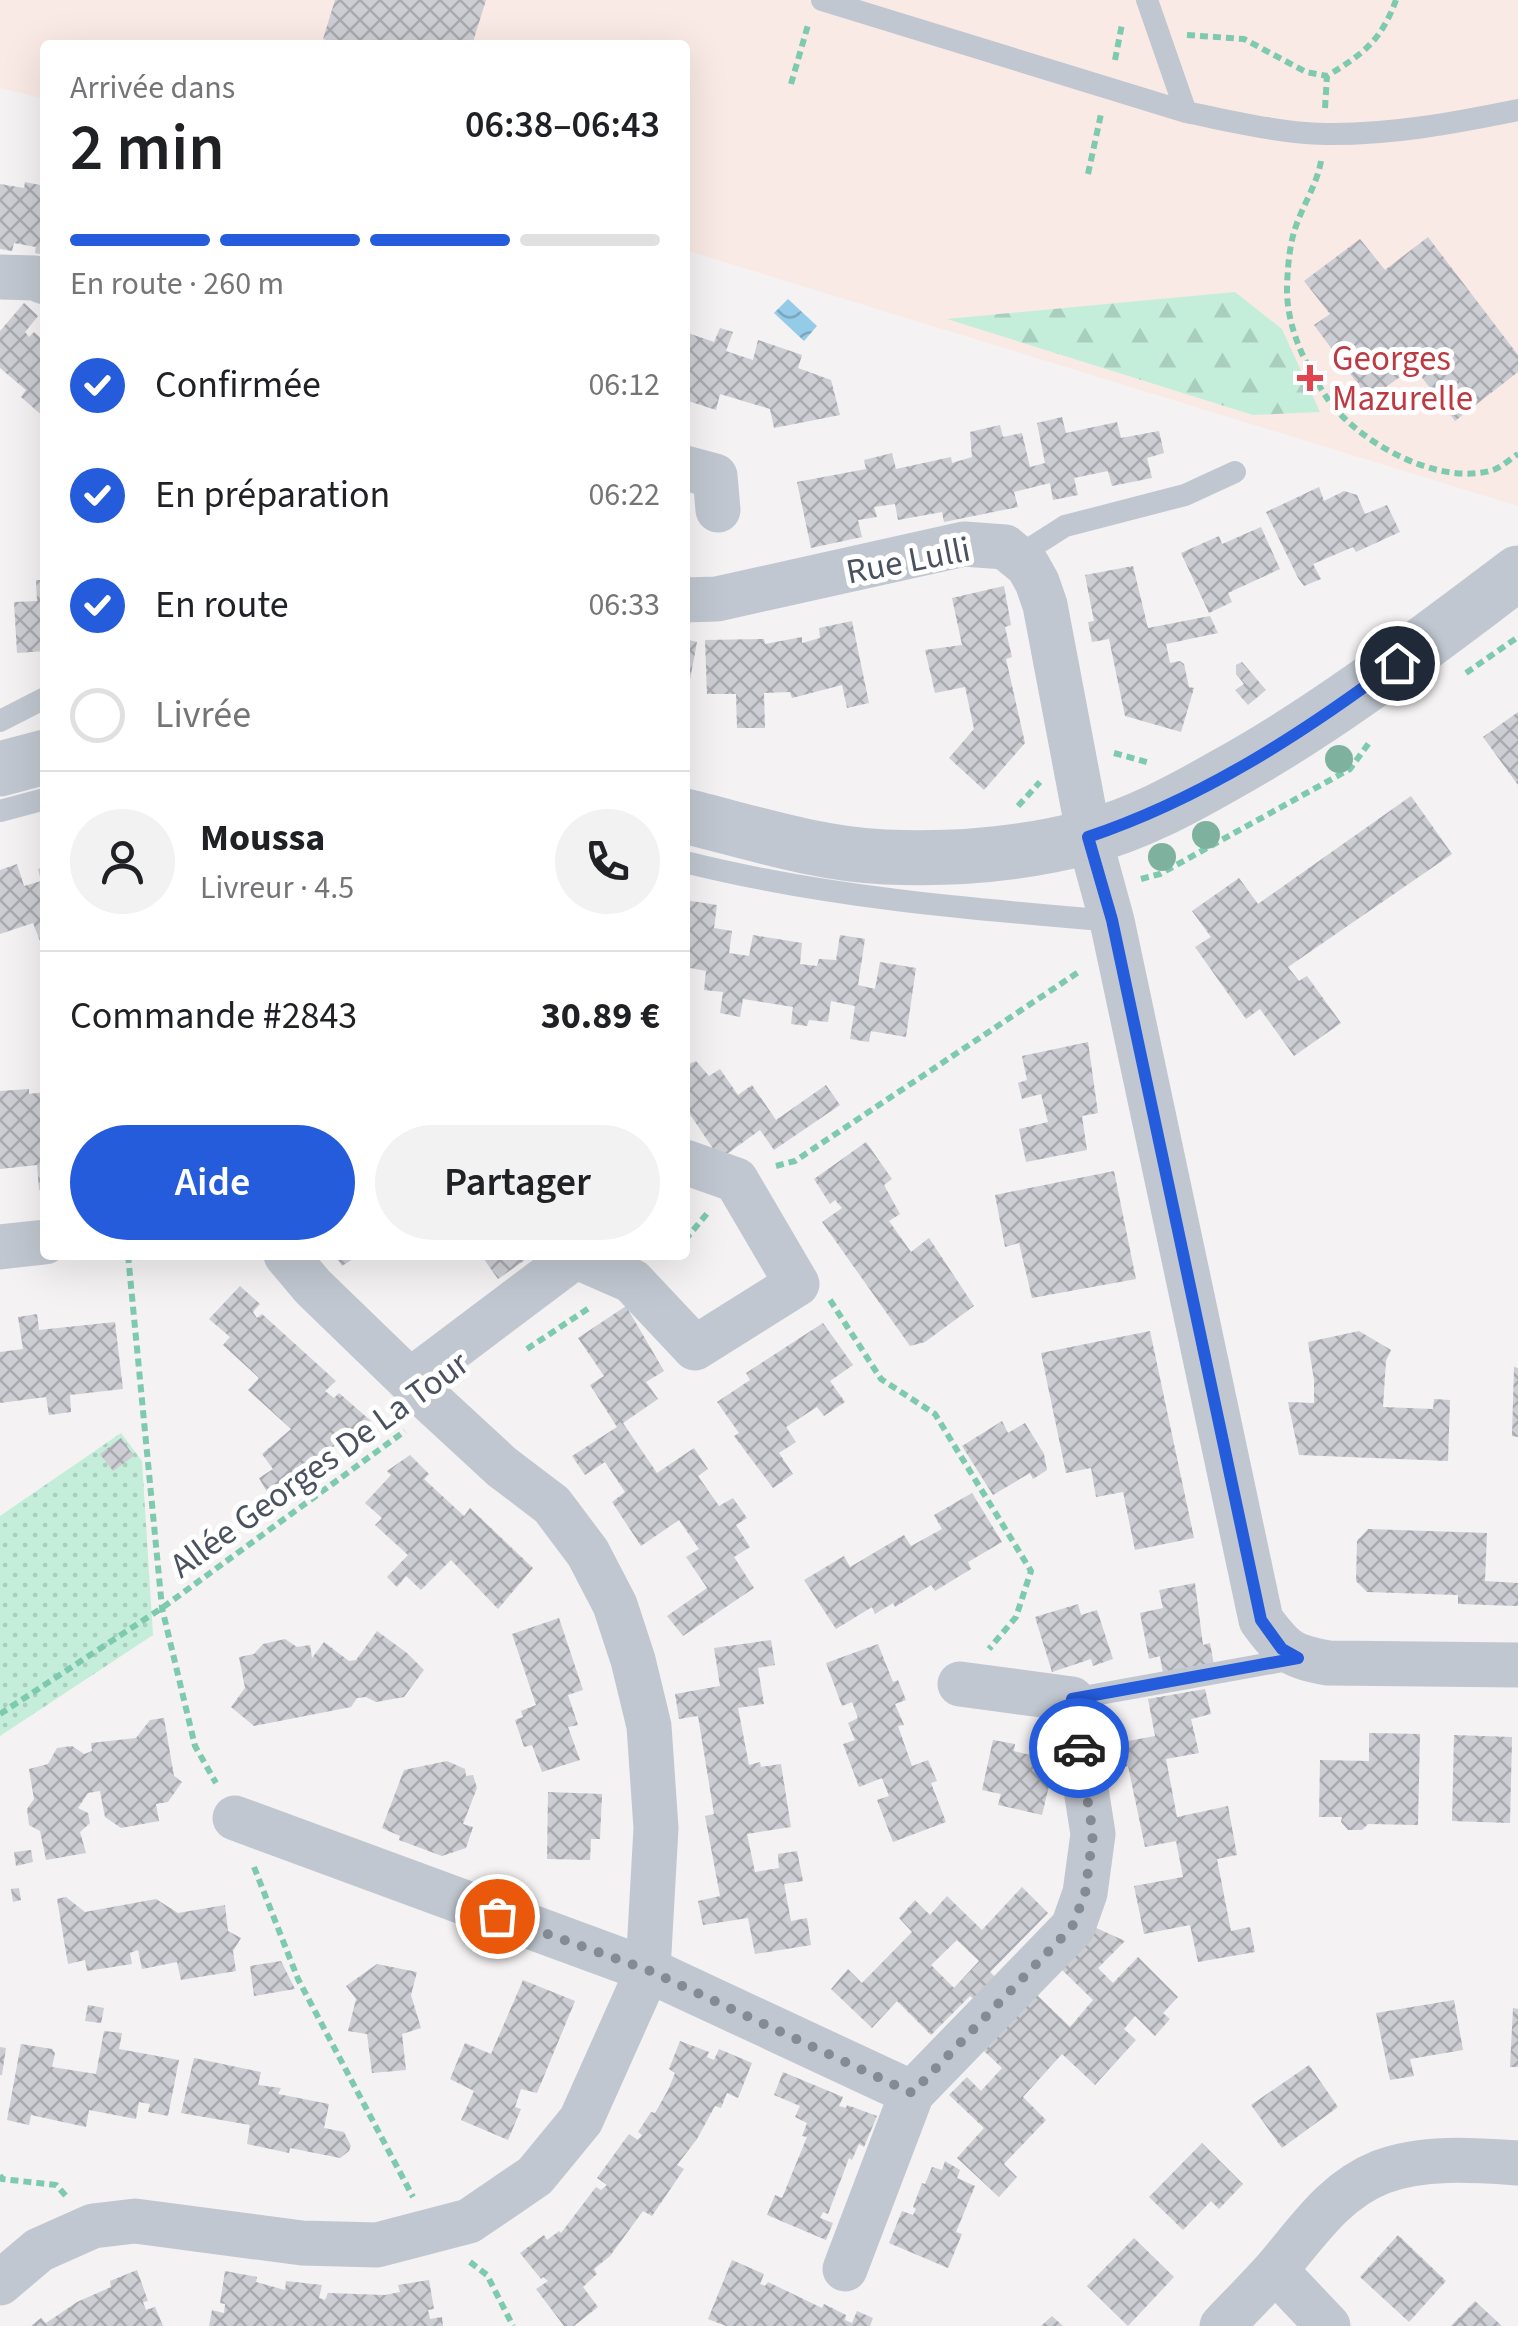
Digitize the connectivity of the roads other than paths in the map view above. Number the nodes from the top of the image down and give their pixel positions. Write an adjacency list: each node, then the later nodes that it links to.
1 (1147, 0): 4 (lane)
2 (816, 8): 4 (lane)
3 (1518, 110): 4 (lane)
4 (1186, 112)
5 (0, 277): 6 (street)
6 (40, 280)
7 (690, 469): 9 (street)
8 (1236, 472): 10 (lane)
9 (718, 510)
10 (1018, 556): 12 (street, Rue Lulli); 20 (street, Rue Lulli)
11 (1518, 573): 20 (street)
12 (690, 600)
13 (40, 701): 14 (lane)
14 (0, 721)
15 (40, 758): 16 (street)
16 (0, 770)
17 (40, 800): 18 (lane)
18 (0, 811)
19 (690, 817): 20 (street)
20 (1088, 837): 22 (street, Rue Lulli)
21 (690, 863): 22 (lane)
22 (1114, 934): 30 (street, Rue Lulli)
23 (690, 1164): 28 (street)
24 (40, 1243): 25 (street)
25 (0, 1247)
26 (290, 1260): 29 (street)
27 (573, 1260): 29 (street)
28 (586, 1260)
29 (424, 1394): 35 (street)
30 (1298, 1658): 31 (street); 33 (lane)
31 (1518, 1665)
32 (960, 1684): 33 (street)
33 (1072, 1699): 36 (street)
34 (235, 1818): 35 (street)
35 (648, 1970): 36 (street); 40 (street)
36 (912, 2093): 38 (street)
37 (1518, 2162): 39 (street)
38 (845, 2269)
39 (1274, 2270): 41 (street); 42 (street)
40 (0, 2283)
41 (1222, 2326)
42 (1328, 2326)

